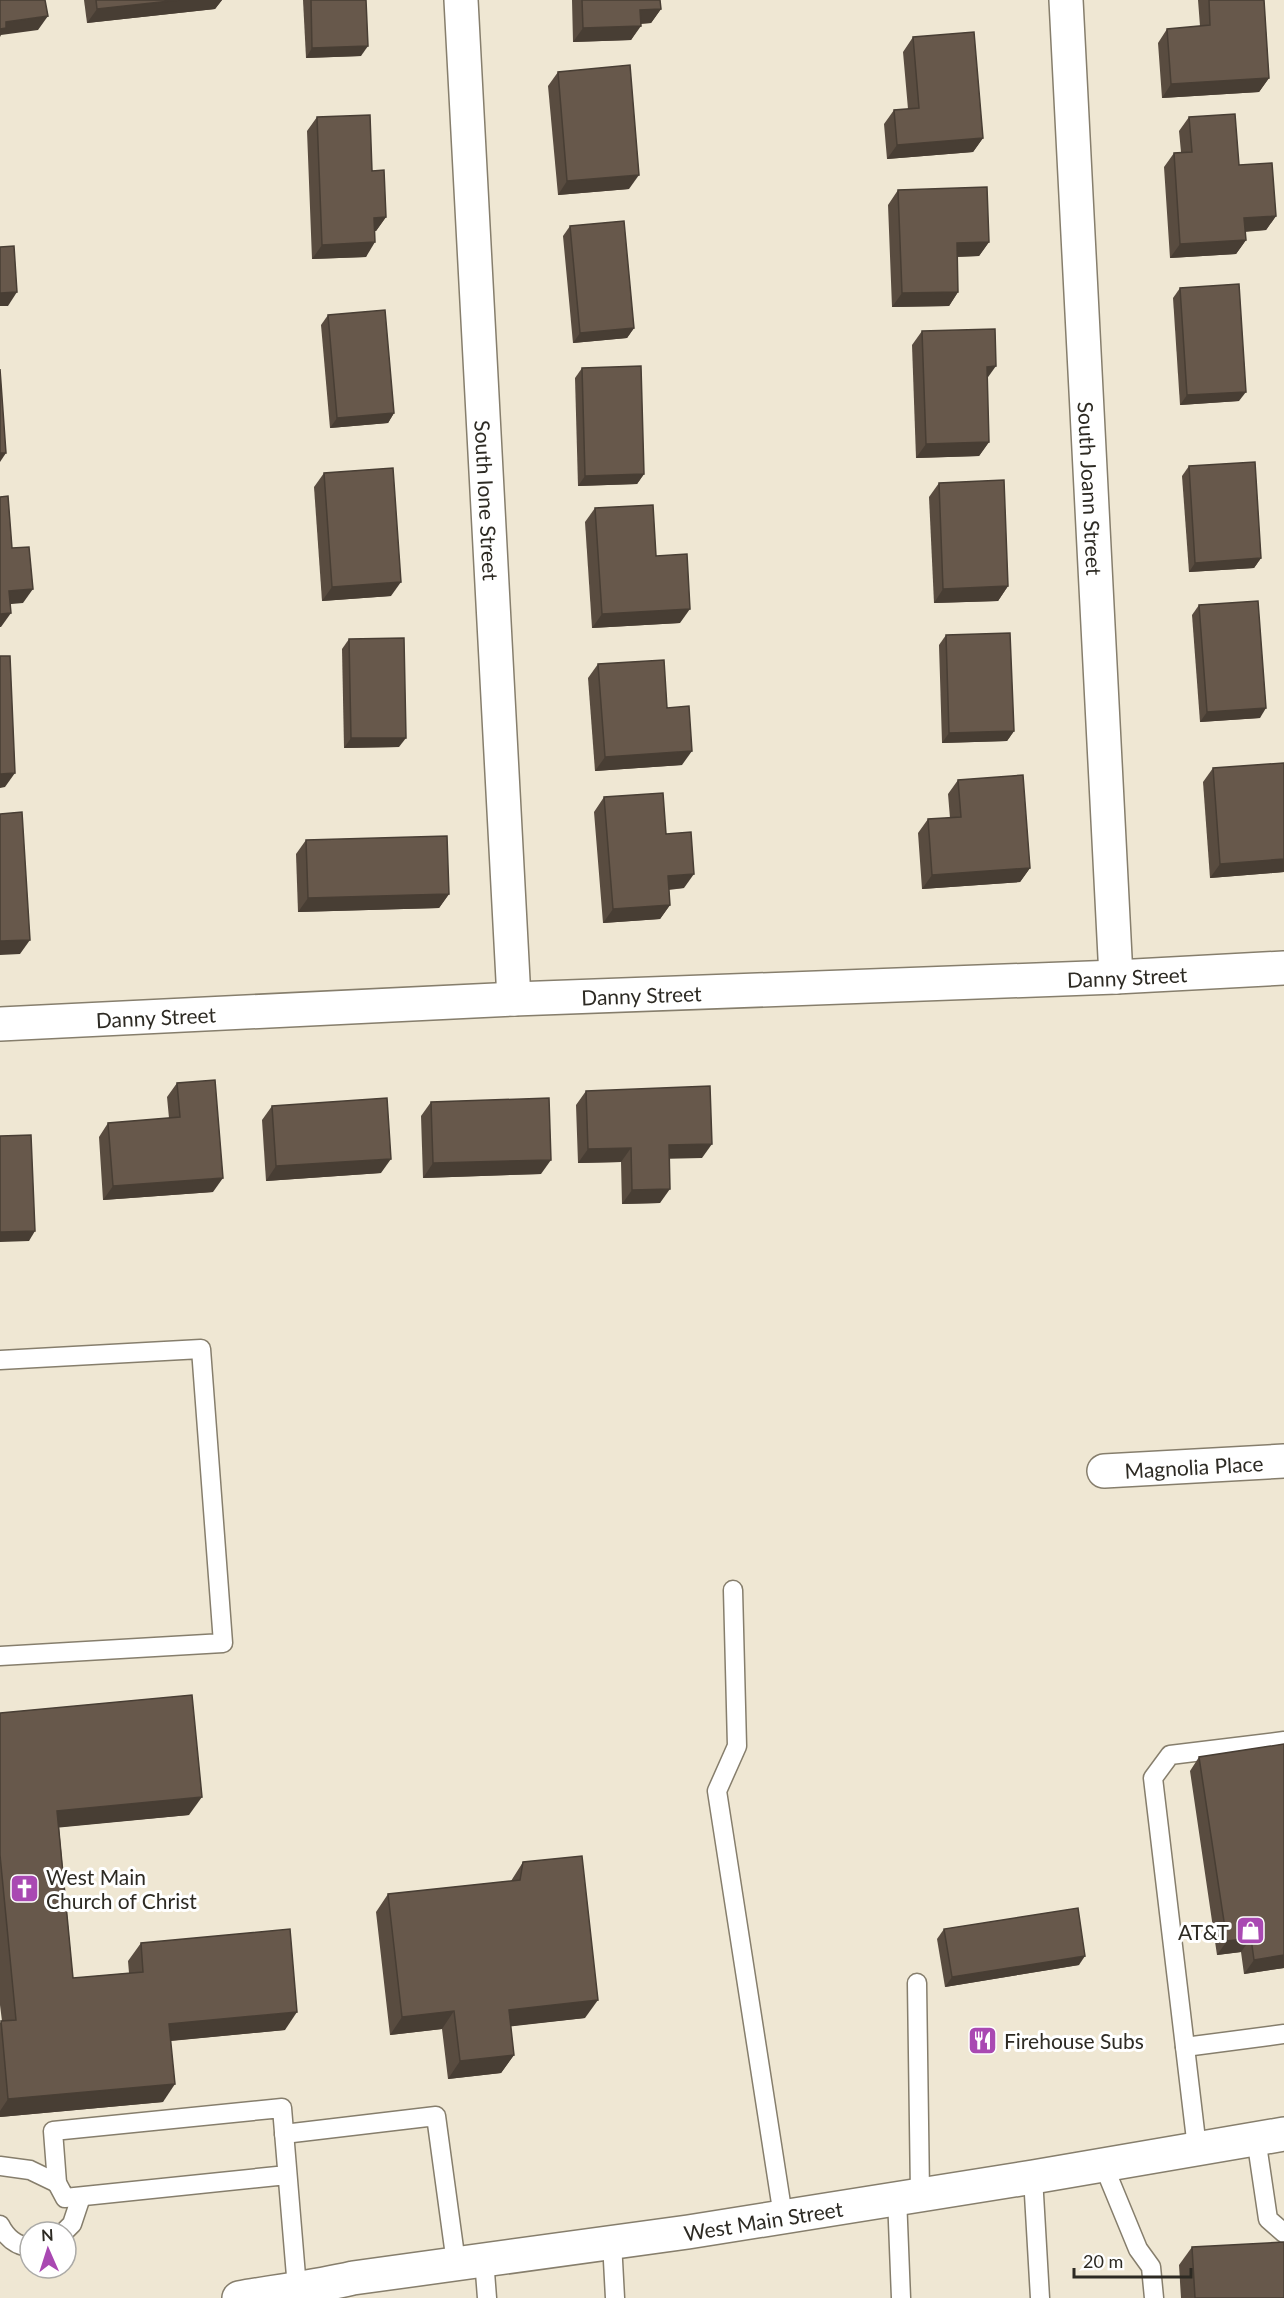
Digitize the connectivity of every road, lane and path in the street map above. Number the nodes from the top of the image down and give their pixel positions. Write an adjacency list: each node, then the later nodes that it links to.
1 (461, 0): 5 (street, South Ione Street)
2 (1066, 0): 4 (street, South Joann Street)
3 (1284, 968): 4 (street, Danny Street)
4 (1116, 977): 5 (street, Danny Street)
5 (514, 999): 6 (street, Danny Street)
6 (0, 1024)
7 (0, 1360): 11 (lane)
8 (1284, 1461): 9 (street, Magnolia Place)
9 (1104, 1471)
10 (733, 1590): 26 (lane)
11 (0, 1656)
12 (1284, 1741): 15 (lane)
13 (916, 1983): 24 (lane)
14 (1284, 2034): 15 (lane)
15 (1185, 2047): 18 (lane)
16 (284, 2134): 21 (lane); 23 (lane); 32 (lane)
17 (1270, 2136): 18 (street, West Main Street); 29 (lane)
18 (1197, 2148): 19 (street, West Main Street)
19 (1103, 2164): 22 (street, West Main Street); 39 (lane)
20 (0, 2166): 23 (lane)
21 (287, 2175): 25 (lane); 33 (lane)
22 (1033, 2177): 24 (street, West Main Street); 38 (lane)
23 (57, 2183): 25 (lane)
24 (909, 2195): 26 (street, West Main Street); 37 (lane)
25 (81, 2197): 27 (lane)
26 (783, 2216): 30 (street, West Main Street)
27 (73, 2220)
28 (0, 2225): 31 (lane)
29 (1284, 2234)
30 (612, 2242): 32 (street, West Main Street); 36 (lane)
31 (18, 2243)
32 (470, 2261): 33 (street, West Main Street); 35 (lane)
33 (307, 2291): 34 (street, West Main Street)
34 (239, 2298)
35 (487, 2298)
36 (615, 2298)
37 (901, 2298)
38 (1040, 2298)
39 (1154, 2298)

